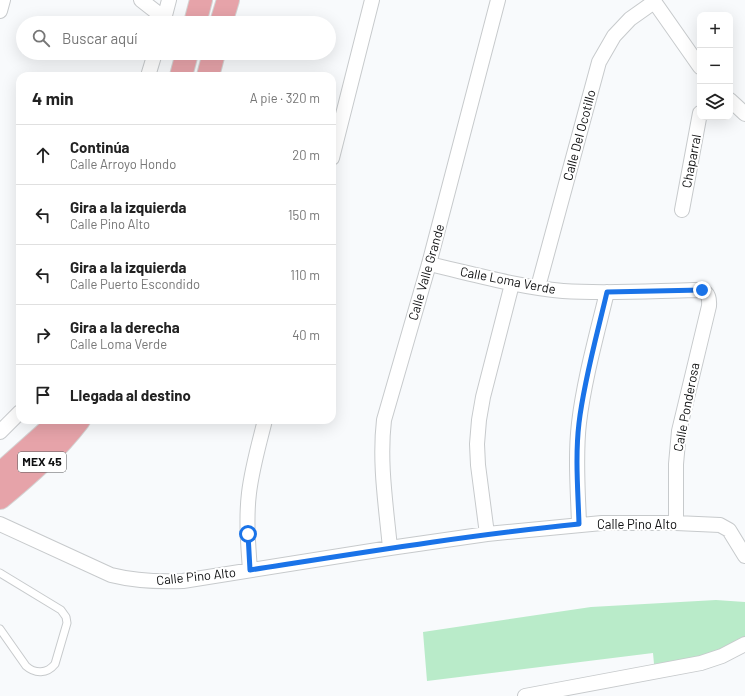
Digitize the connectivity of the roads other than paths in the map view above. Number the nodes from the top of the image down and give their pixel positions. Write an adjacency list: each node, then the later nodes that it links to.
1 (3, 0): 9 (street)
2 (141, 0): 10 (street)
3 (169, 0): 11 (street)
4 (201, 0): 12 (main road)
5 (228, 0): 13 (main road)
6 (372, 0): 24 (street)
7 (498, 0): 26 (street, Calle Valle Grande)
8 (654, 1): 17 (street); 28 (street, Calle Del Ocotillo)
9 (0, 11)
10 (159, 16)
11 (165, 16)
12 (197, 16)
13 (223, 16)
14 (153, 60): 18 (street)
15 (185, 60): 19 (main road)
16 (212, 60): 20 (main road)
17 (697, 63)
18 (149, 72)
19 (182, 72)
20 (209, 72)
21 (733, 103): 22 (street)
22 (745, 114)
23 (699, 120): 25 (street, Chaparral)
24 (336, 142)
25 (682, 210)
26 (429, 264): 27 (street, Calle Loma Verde); 42 (street, Calle Valle Grande)
27 (512, 284): 28 (street, Calle Loma Verde); 41 (street)
28 (538, 288): 29 (street, Calle Loma Verde)
29 (607, 292): 30 (street, Calle Loma Verde); 40 (street)
30 (707, 293): 38 (street, Calle Ponderosa)
31 (16, 416): 35 (street)
32 (53, 424): 36 (main road, MEX 45)
33 (76, 424): 37 (main road, MEX 45)
34 (264, 424): 44 (street)
35 (0, 432)
36 (0, 474)
37 (0, 498)
38 (676, 523): 40 (street, Calle Pino Alto); 43 (street, Calle Pino Alto)
39 (0, 524): 44 (street, Calle Pino Alto)
40 (579, 524): 41 (street, Calle Pino Alto)
41 (487, 534): 42 (street, Calle Pino Alto)
42 (390, 548): 44 (street, Calle Pino Alto)
43 (745, 556)
44 (250, 570)
45 (0, 572): 46 (lane)
46 (0, 629)
47 (745, 644): 48 (street)
48 (525, 696)

